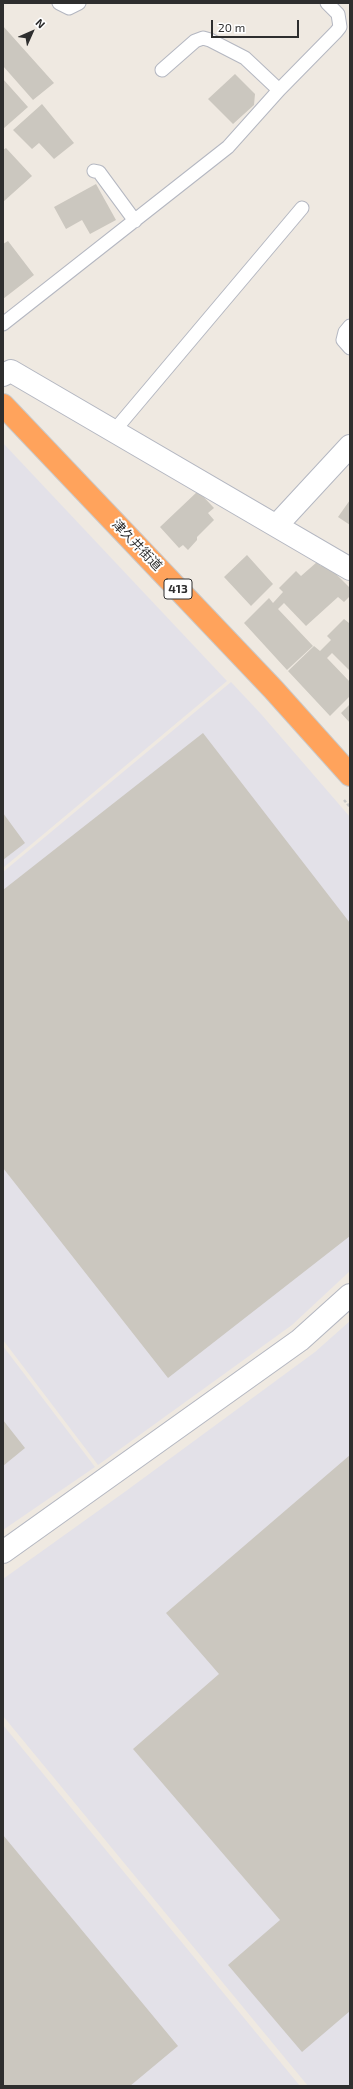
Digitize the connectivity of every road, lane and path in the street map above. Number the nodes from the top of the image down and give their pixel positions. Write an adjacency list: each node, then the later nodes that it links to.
1 (59, 3): 2 (lane)
2 (79, 3)
3 (327, 3): 5 (lane)
4 (162, 70): 5 (lane)
5 (279, 90): 8 (lane)
6 (94, 171): 8 (lane)
7 (302, 208): 14 (lane)
8 (135, 221): 9 (lane)
9 (3, 324)
10 (350, 326): 11 (lane)
11 (350, 348)
12 (3, 375): 14 (street)
13 (3, 405): 18 (highway, 津久井街道 / 413)
14 (114, 431): 16 (street)
15 (350, 446): 16 (street)
16 (276, 525): 17 (street)
17 (350, 569)
18 (350, 776)
19 (350, 1295): 20 (street)
20 (3, 1552)

